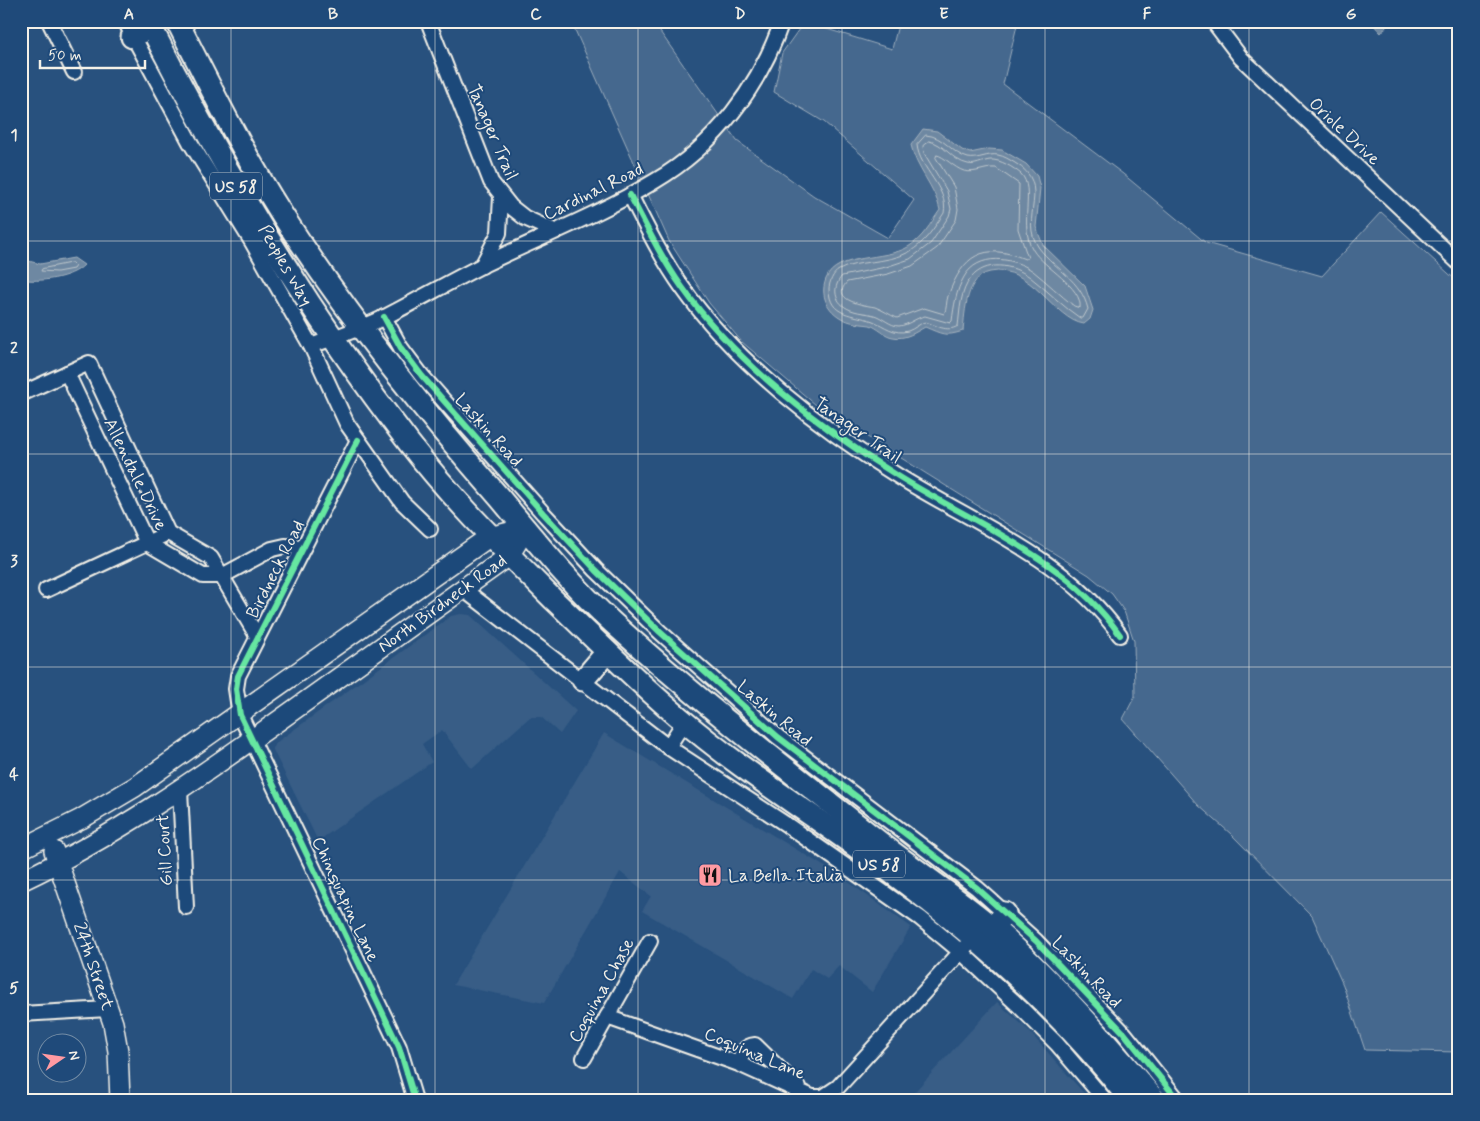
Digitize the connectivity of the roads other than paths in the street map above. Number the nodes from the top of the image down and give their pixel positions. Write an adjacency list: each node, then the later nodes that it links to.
1 (49, 21): 7 (street)
2 (177, 21): 14 (main road, Laskin Road / US 58)
3 (428, 21): 9 (street, Tanager Trail)
4 (782, 21): 8 (street, Cardinal Road)
5 (1213, 21): 11 (street, Oriole Drive)
6 (139, 26): 15 (main road, US 58); 16 (street, Peoples Way)
7 (74, 72)
8 (630, 195): 10 (street, Cardinal Road); 31 (street, Tanager Trail)
9 (501, 197): 10 (street, Tanager Trail); 12 (street)
10 (554, 231): 12 (street, Cardinal Road)
11 (1459, 263)
12 (482, 266): 13 (street, Cardinal Road)
13 (384, 317): 14 (street, Cardinal Road); 20 (street, Laskin Road)
14 (361, 328): 15 (street); 21 (main road, Laskin Road / US 58)
15 (334, 338): 16 (street); 24 (main road, US 58)
16 (310, 346): 19 (street)
17 (67, 373): 18 (street); 23 (street, Allendale Drive); 25 (street, Allendale Drive)
18 (21, 394)
19 (358, 440): 22 (street); 26 (street, Birdneck Road)
20 (542, 513): 21 (street); 45 (street, Laskin Road)
21 (526, 528): 24 (main road, North Birdneck Road); 27 (main road, North Birdneck Road); 45 (main road, Laskin Road / US 58)
22 (430, 529)
23 (168, 533): 25 (street); 28 (street, Allendale Drive)
24 (489, 537): 27 (main road, US 58); 35 (main road, North Birdneck Road)
25 (147, 543): 28 (street, Allendale Drive); 30 (street)
26 (303, 547): 28 (street); 32 (street, Birdneck Road)
27 (509, 556): 29 (main road, North Birdneck Road); 33 (main road, US 58)
28 (222, 576): 32 (street, Allendale Drive)
29 (463, 589): 34 (street); 37 (main road, North Birdneck Road)
30 (46, 590)
31 (1120, 635)
32 (257, 636): 35 (street, Birdneck Road)
33 (608, 652): 34 (main road); 36 (main road, US 58)
34 (583, 680): 38 (street)
35 (240, 715): 37 (street, Chinquapin Lane); 40 (main road, North Birdneck Road)
36 (684, 722): 38 (street); 47 (main road, US 58)
37 (252, 740): 39 (main road, North Birdneck Road); 55 (street, Chinquapin Lane)
38 (668, 747): 47 (street)
39 (180, 790): 42 (main road, North Birdneck Road); 44 (street, Gill Court)
40 (49, 836): 41 (main road, North Birdneck Road); 42 (main road, 24th Street)
41 (21, 850)
42 (58, 862): 43 (main road, North Birdneck Road); 48 (main road, 24th Street)
43 (21, 881)
44 (186, 907)
45 (999, 921): 58 (main road, Laskin Road / US 58); 59 (street, Laskin Road)
46 (650, 941): 50 (street, Coquina Chase)
47 (967, 945): 53 (street, Coquina Lane); 56 (street); 57 (main road, US 58)
48 (108, 1009): 49 (street); 54 (main road, 24th Street)
49 (21, 1014)
50 (606, 1017): 51 (street, Coquina Chase); 52 (street, Coquina Lane)
51 (584, 1058)
52 (739, 1064): 53 (street, Coquina Lane); 53 (street)
53 (805, 1094)
54 (120, 1100)
55 (415, 1100)
56 (1104, 1100)
57 (1130, 1100)
58 (1155, 1100)
59 (1178, 1100)

